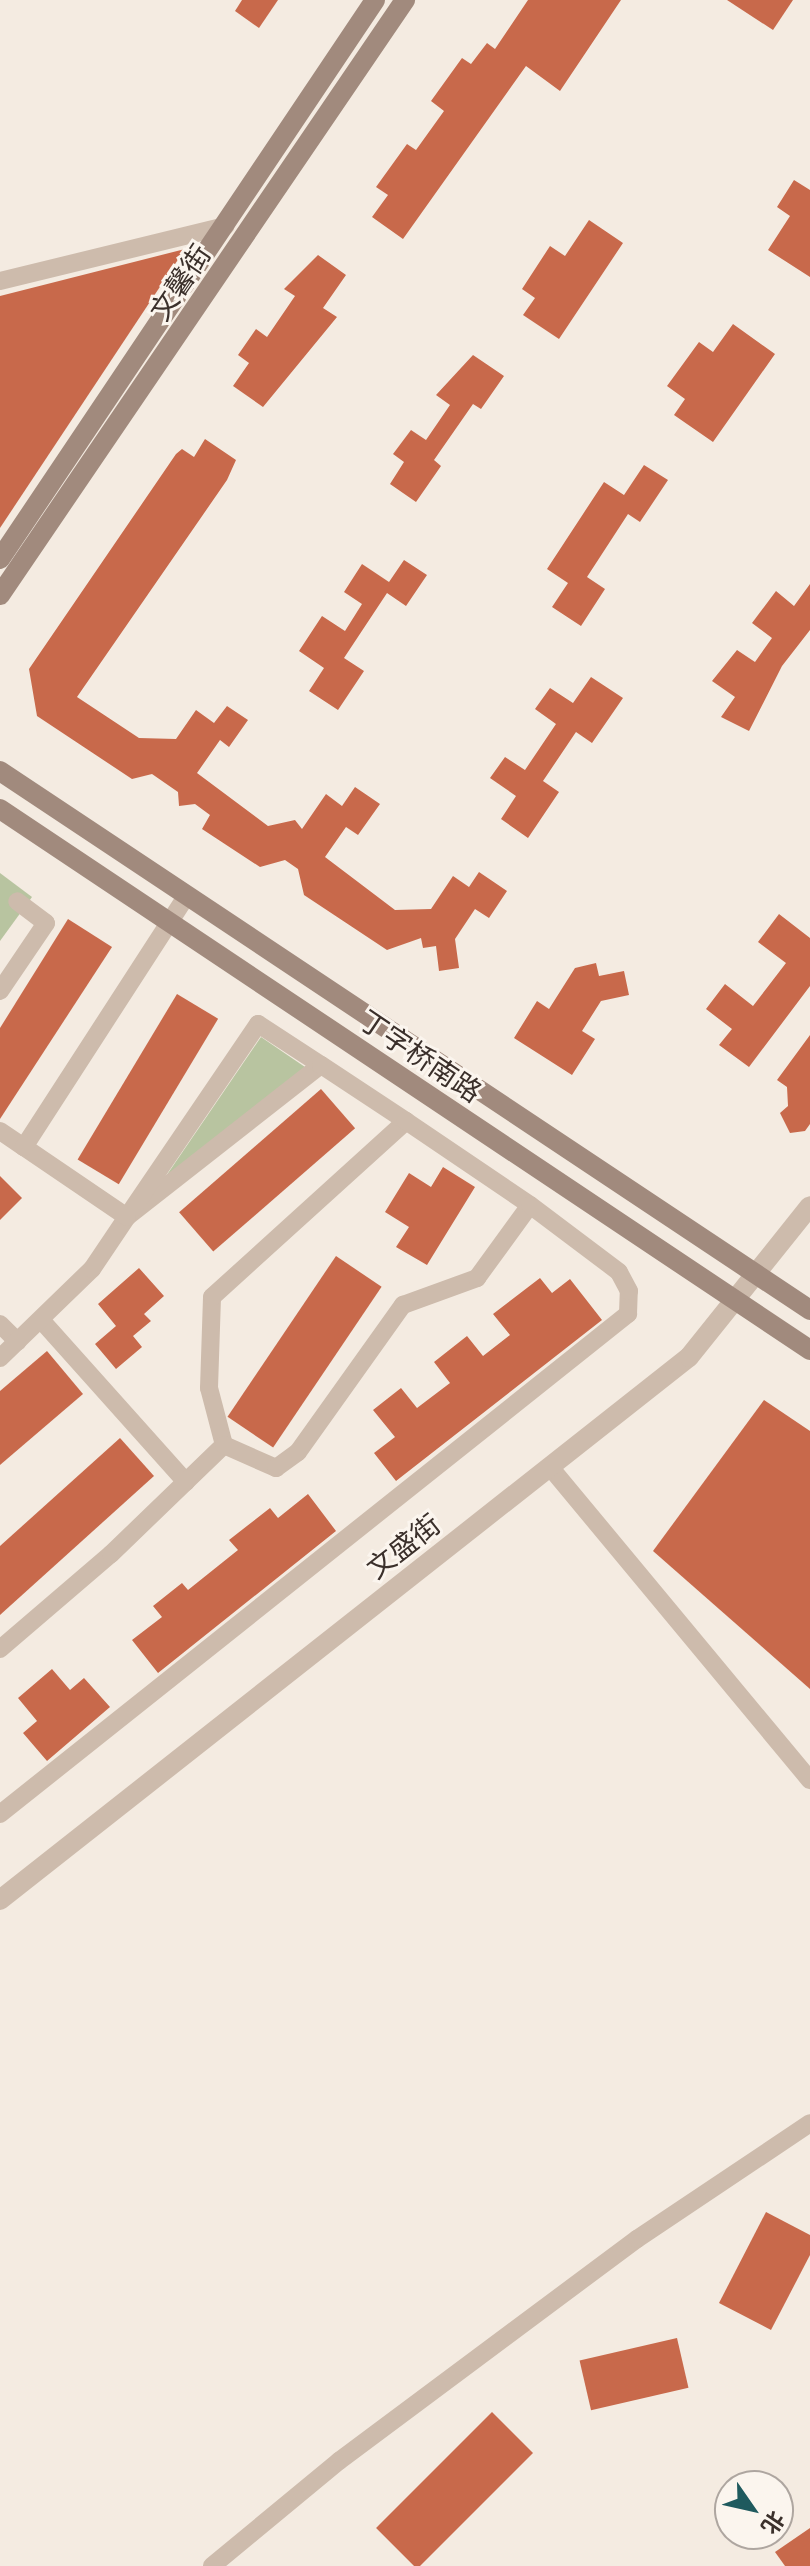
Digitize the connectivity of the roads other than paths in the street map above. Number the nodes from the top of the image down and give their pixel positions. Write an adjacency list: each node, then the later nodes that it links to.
1 (375, 0): 3 (main road, 文馨街)
2 (405, 0): 6 (main road, 文馨街)
3 (225, 226): 4 (street); 5 (main road, 文馨街)
4 (0, 281)
5 (0, 559)
6 (0, 595)
7 (0, 771): 9 (main road, 丁字桥南路)
8 (0, 809): 11 (main road, 丁字桥南路)
9 (186, 897): 11 (street); 20 (main road, 丁字桥南路)
10 (17, 901): 12 (street)
11 (169, 923): 16 (street); 21 (main road, 丁字桥南路)
12 (0, 991)
13 (321, 1065): 14 (street); 19 (street); 19 (street)
14 (406, 1121): 17 (street); 28 (street)
15 (0, 1131): 16 (street)
16 (24, 1147): 19 (street)
17 (530, 1205): 28 (street); 33 (street)
18 (810, 1206): 20 (street, 文盛街)
19 (127, 1217): 23 (street)
20 (757, 1275): 21 (street, 文盛街); 22 (main road, 丁字桥南路)
21 (735, 1301): 26 (main road, 丁字桥南路); 29 (street, 文盛街)
22 (810, 1310)
23 (42, 1321): 25 (street); 30 (street)
24 (0, 1324): 25 (street)
25 (18, 1342): 27 (street)
26 (810, 1350)
27 (0, 1358)
28 (224, 1445): 30 (street)
29 (550, 1467): 32 (street); 34 (street, 文盛街)
30 (186, 1482): 31 (street)
31 (0, 1649)
32 (810, 1780)
33 (0, 1814)
34 (0, 1900)
35 (810, 2123): 36 (street)
36 (212, 2566)

